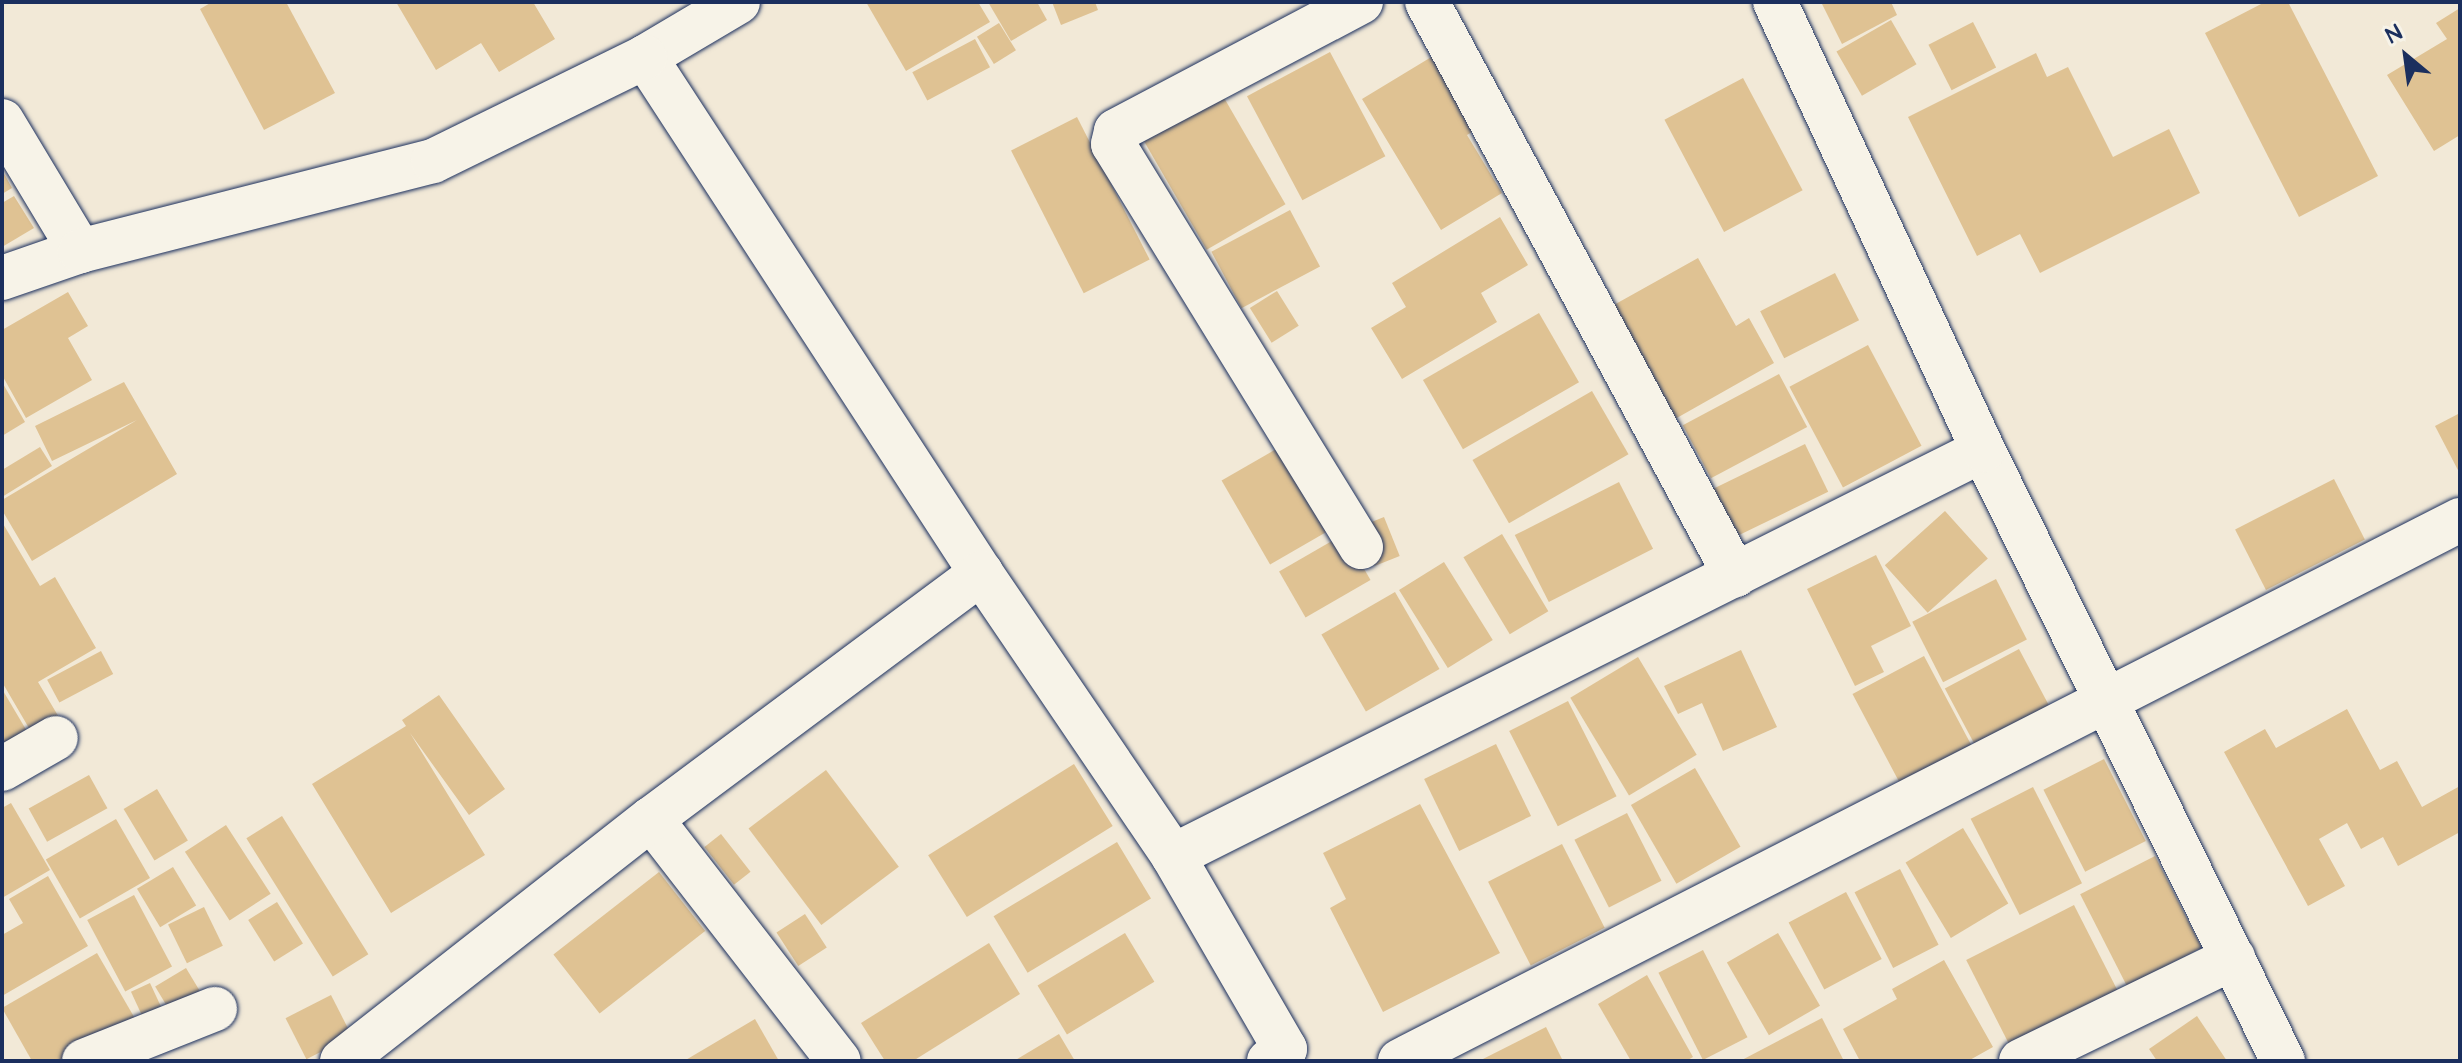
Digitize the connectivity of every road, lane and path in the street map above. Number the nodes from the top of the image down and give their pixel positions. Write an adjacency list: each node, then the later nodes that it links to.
1 (738, 2): 5 (street)
2 (1361, 2): 11 (street)
3 (1427, 2): 13 (street)
4 (1775, 2): 9 (street)
5 (645, 57): 7 (street); 12 (street)
6 (2, 121): 7 (street)
7 (80, 251): 8 (street)
8 (2, 278)
9 (1983, 450): 13 (street); 14 (street)
10 (2460, 520): 14 (street)
11 (1361, 547)
12 (981, 573): 17 (street); 18 (street)
13 (1735, 575): 18 (street)
14 (2106, 700): 19 (street); 25 (street)
15 (56, 738): 16 (street)
16 (2, 769)
17 (651, 819): 23 (street); 24 (street)
18 (1173, 856): 21 (street)
19 (2233, 958): 26 (street); 27 (street)
20 (215, 1009): 22 (street)
21 (1282, 1057)
22 (84, 1061)
23 (342, 1061)
24 (839, 1061)
25 (1400, 1061)
26 (2021, 1061)
27 (2283, 1061)

